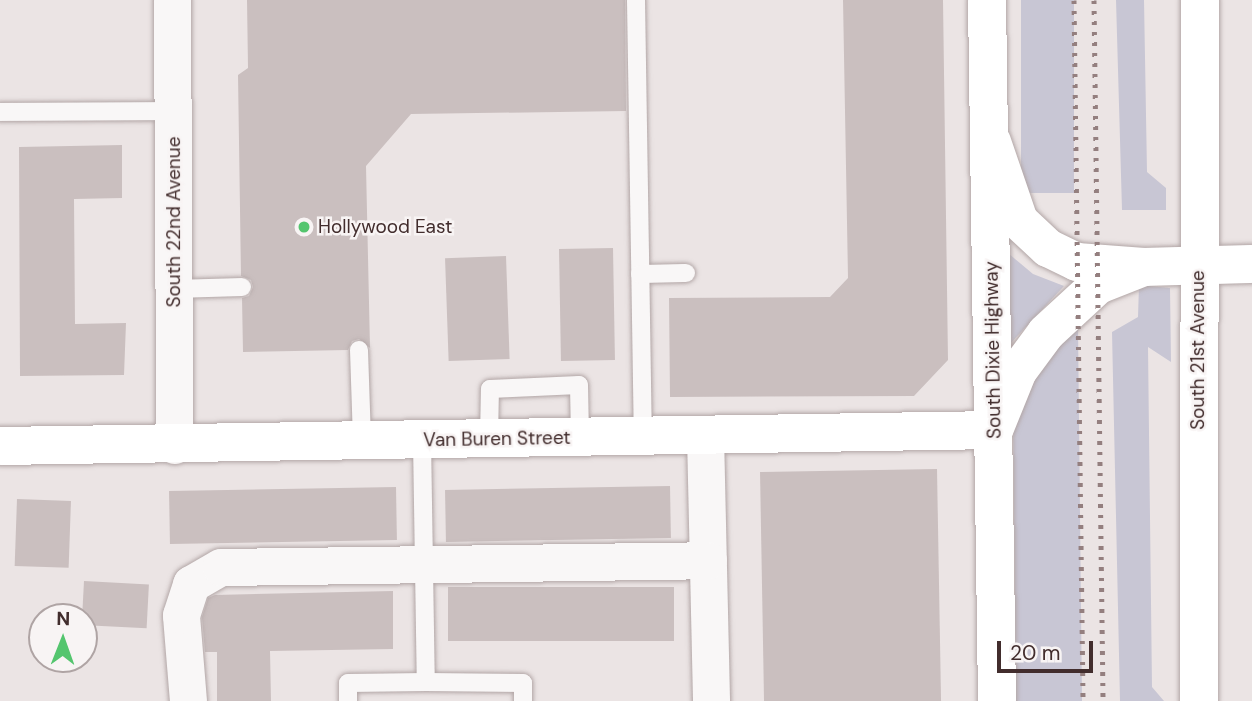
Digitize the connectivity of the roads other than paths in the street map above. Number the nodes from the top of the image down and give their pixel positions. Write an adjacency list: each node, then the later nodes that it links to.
1 (172, 0): 5 (street, South 22nd Avenue)
2 (636, 0): 12 (lane)
3 (987, 0): 7 (main road, South Dixie Highway)
4 (1200, 0): 9 (main road, South 21st Avenue)
5 (173, 111): 6 (lane); 14 (street, South 22nd Avenue)
6 (0, 112)
7 (989, 133): 10 (main road); 16 (main road, South Dixie Highway)
8 (1252, 264): 9 (main road)
9 (1198, 265): 10 (main road); 33 (main road, South 21st Avenue)
10 (1144, 267): 16 (main road)
11 (686, 273): 12 (lane)
12 (640, 274): 18 (lane)
13 (242, 287): 14 (lane)
14 (175, 289): 23 (street, South 22nd Avenue)
15 (359, 350): 21 (lane)
16 (994, 430): 17 (main road, Van Buren Street); 32 (main road, South Dixie Highway)
17 (705, 435): 18 (main road, Van Buren Street); 25 (street)
18 (643, 436): 19 (main road, Van Buren Street)
19 (580, 437): 20 (main road, Van Buren Street); 20 (lane)
20 (489, 439): 22 (main road, Van Buren Street)
21 (362, 440): 22 (main road, Van Buren Street); 23 (main road, Van Buren Street)
22 (422, 440): 26 (lane)
23 (174, 445): 24 (main road, Van Buren Street)
24 (0, 446)
25 (708, 560): 26 (street); 31 (street)
26 (427, 565): 27 (lane); 28 (street)
27 (426, 682): 29 (lane); 30 (lane)
28 (188, 701)
29 (348, 701)
30 (523, 701)
31 (710, 701)
32 (997, 701)
33 (1199, 701)

